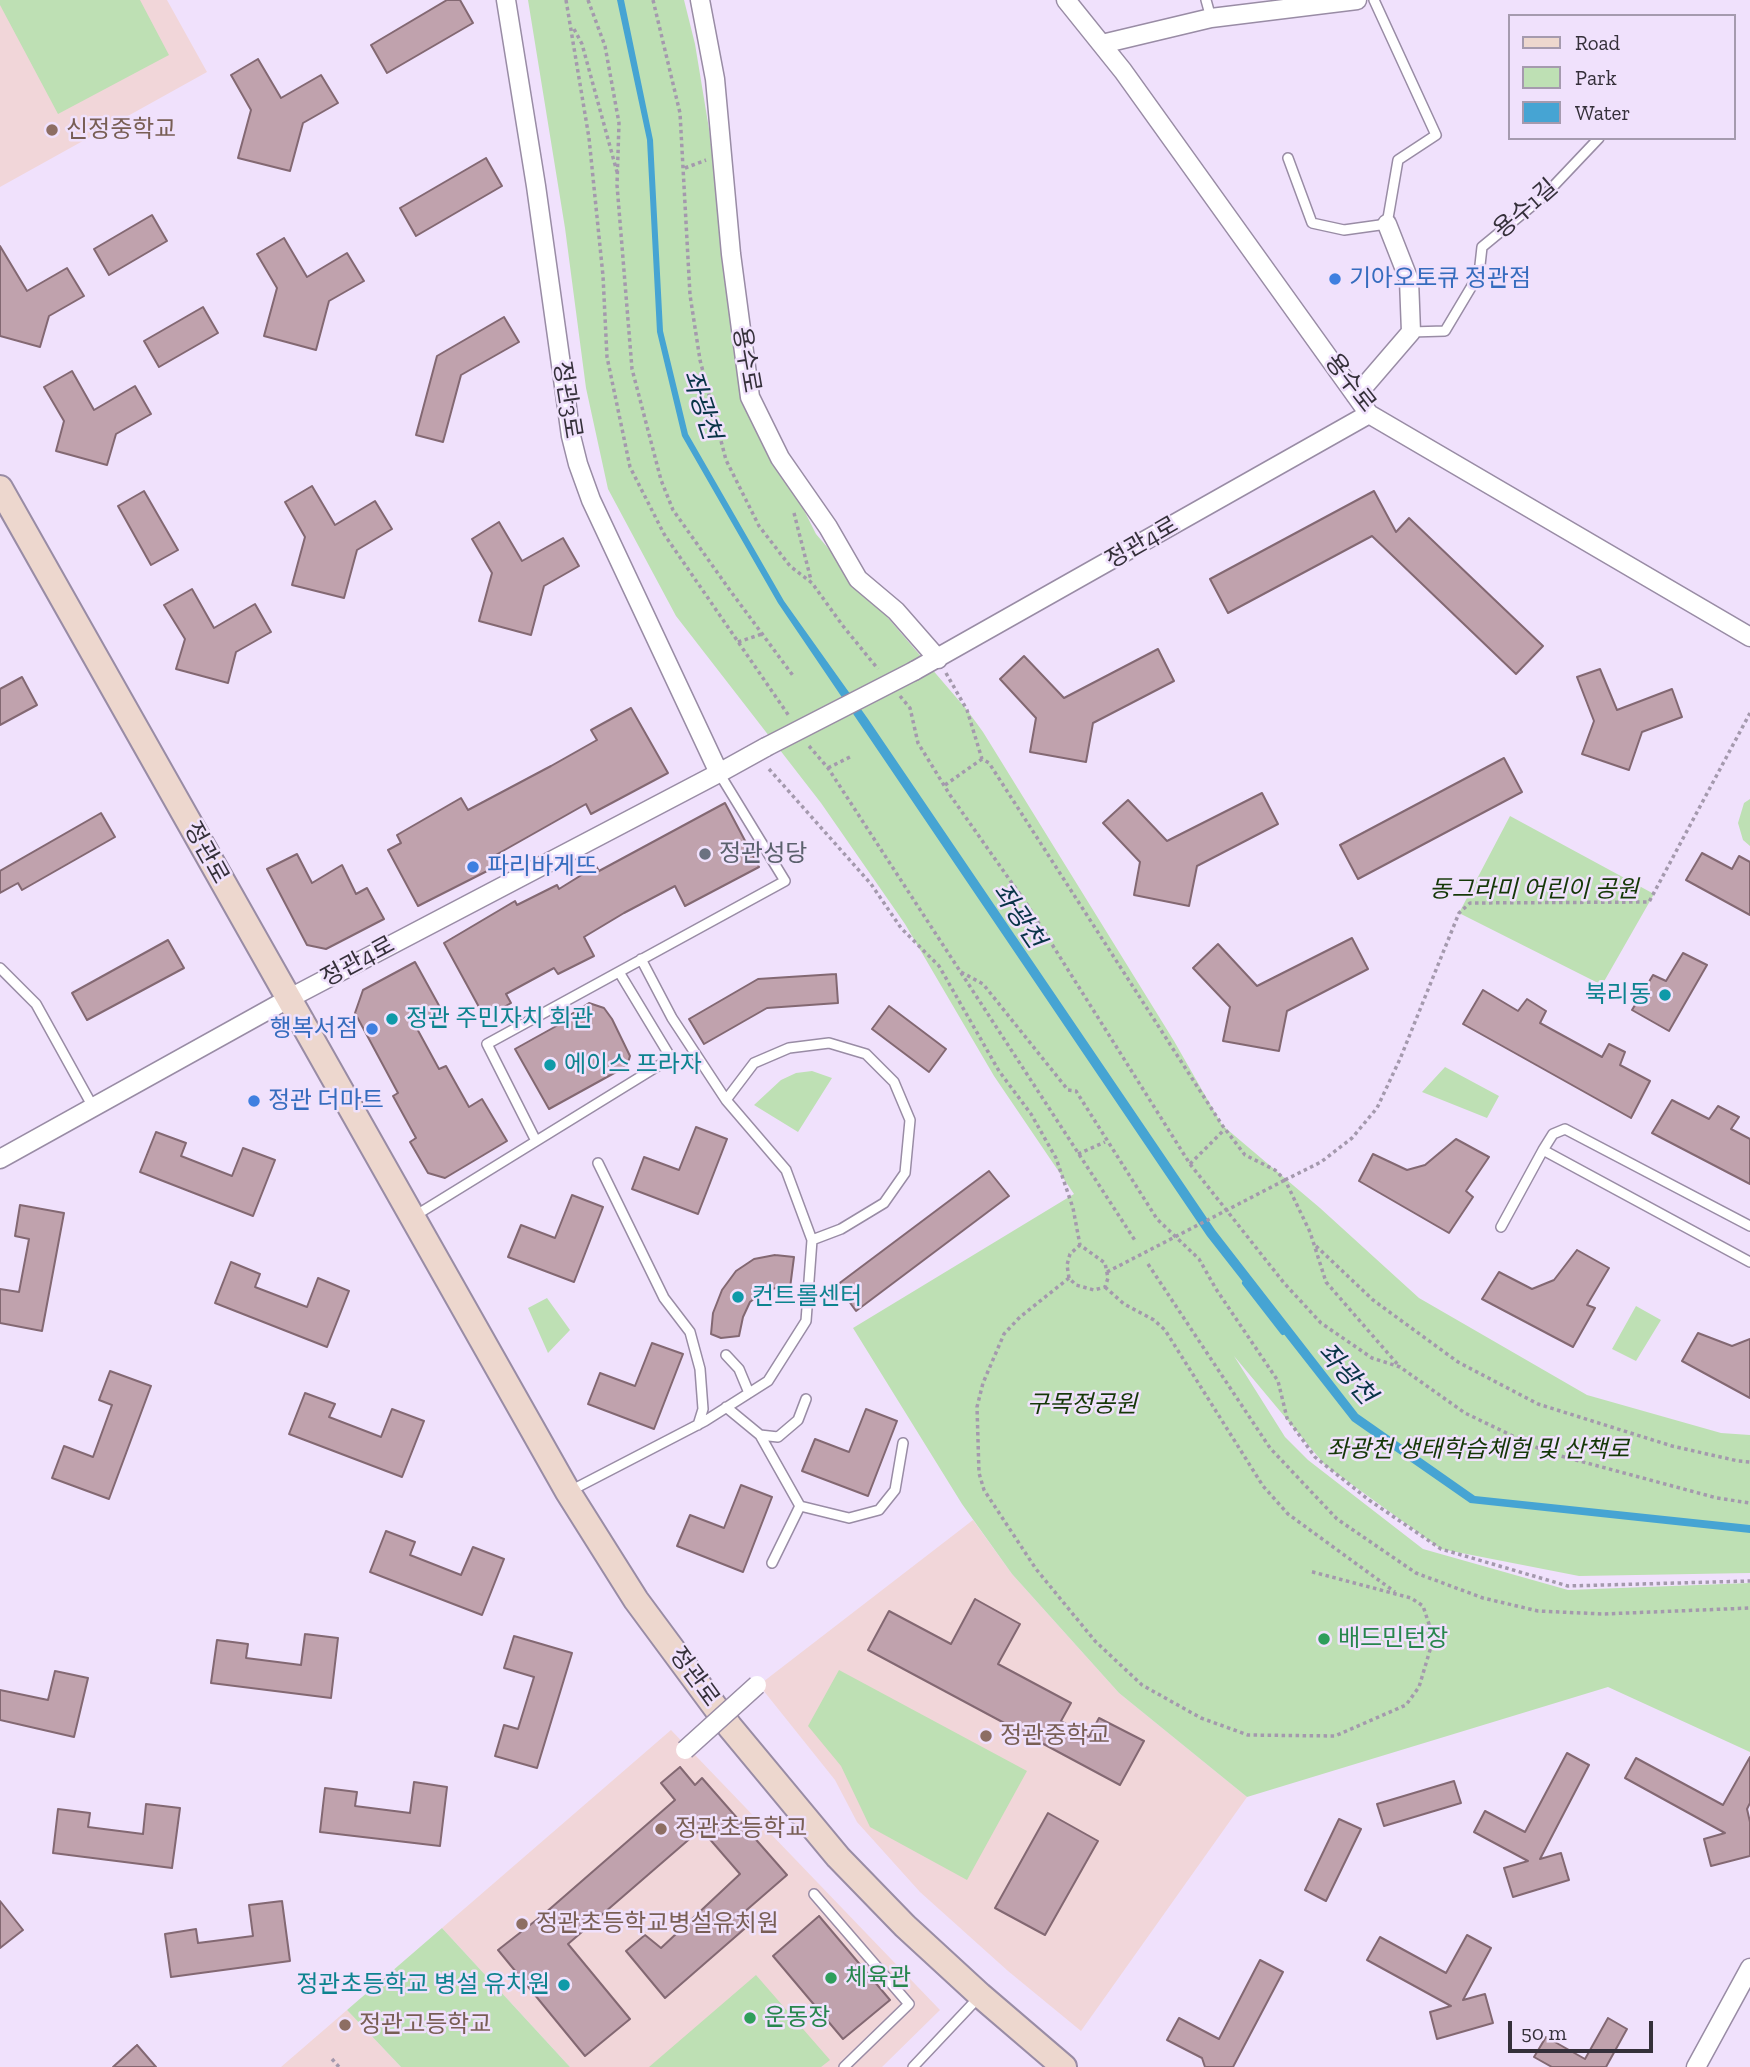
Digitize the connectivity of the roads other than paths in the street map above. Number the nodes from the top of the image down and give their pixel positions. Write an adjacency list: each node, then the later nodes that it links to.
1 (506, 0): 18 (street, 정관3로)
2 (700, 0): 17 (street, 용수로)
3 (1066, 0): 8 (street, 용수로)
4 (1206, 0): 7 (lane)
5 (1357, 0): 7 (street)
6 (1374, 0): 11 (lane)
7 (1211, 18): 8 (street)
8 (1102, 44): 13 (street, 용수로)
9 (1597, 140): 12 (lane, 용수1길)
10 (1288, 158): 11 (lane)
11 (1387, 224): 12 (street)
12 (1412, 332): 13 (street)
13 (1356, 396): 14 (street, 용수로)
14 (1369, 414): 16 (street, 용수로); 17 (street, 정관4로)
15 (0, 488): 22 (street, 정관로)
16 (1750, 637)
17 (939, 659): 18 (street, 정관4로, bridge)
18 (719, 773): 19 (lane); 22 (street, 정관4로)
19 (641, 960): 21 (lane); 23 (lane)
20 (0, 968): 24 (lane)
21 (619, 972): 25 (lane); 25 (lane)
22 (288, 999): 24 (street, 정관4로); 29 (street, 정관로)
23 (726, 1100): 32 (lane); 32 (lane)
24 (93, 1107): 27 (street, 정관4로)
25 (536, 1141): 29 (lane)
26 (1543, 1150): 30 (lane); 31 (lane); 33 (lane)
27 (0, 1159)
28 (598, 1163): 38 (lane)
29 (412, 1217): 41 (street, 정관로)
30 (1750, 1226)
31 (1501, 1227)
32 (812, 1240): 35 (lane)
33 (1750, 1262)
34 (726, 1355): 35 (lane)
35 (749, 1393): 37 (lane)
36 (806, 1399): 39 (lane)
37 (726, 1408): 38 (lane); 39 (lane)
38 (698, 1425): 41 (lane)
39 (760, 1435): 42 (lane)
40 (903, 1443): 42 (lane)
41 (568, 1492): 48 (street, 정관로)
42 (800, 1506): 43 (lane)
43 (772, 1563)
44 (757, 1685): 45 (street, bridge)
45 (685, 1750)
46 (814, 1894): 49 (lane)
47 (1750, 1968): 52 (street)
48 (980, 1995): 50 (lane); 51 (street, 정관로)
49 (844, 2067)
50 (913, 2067)
51 (1064, 2067)
52 (1696, 2067)

